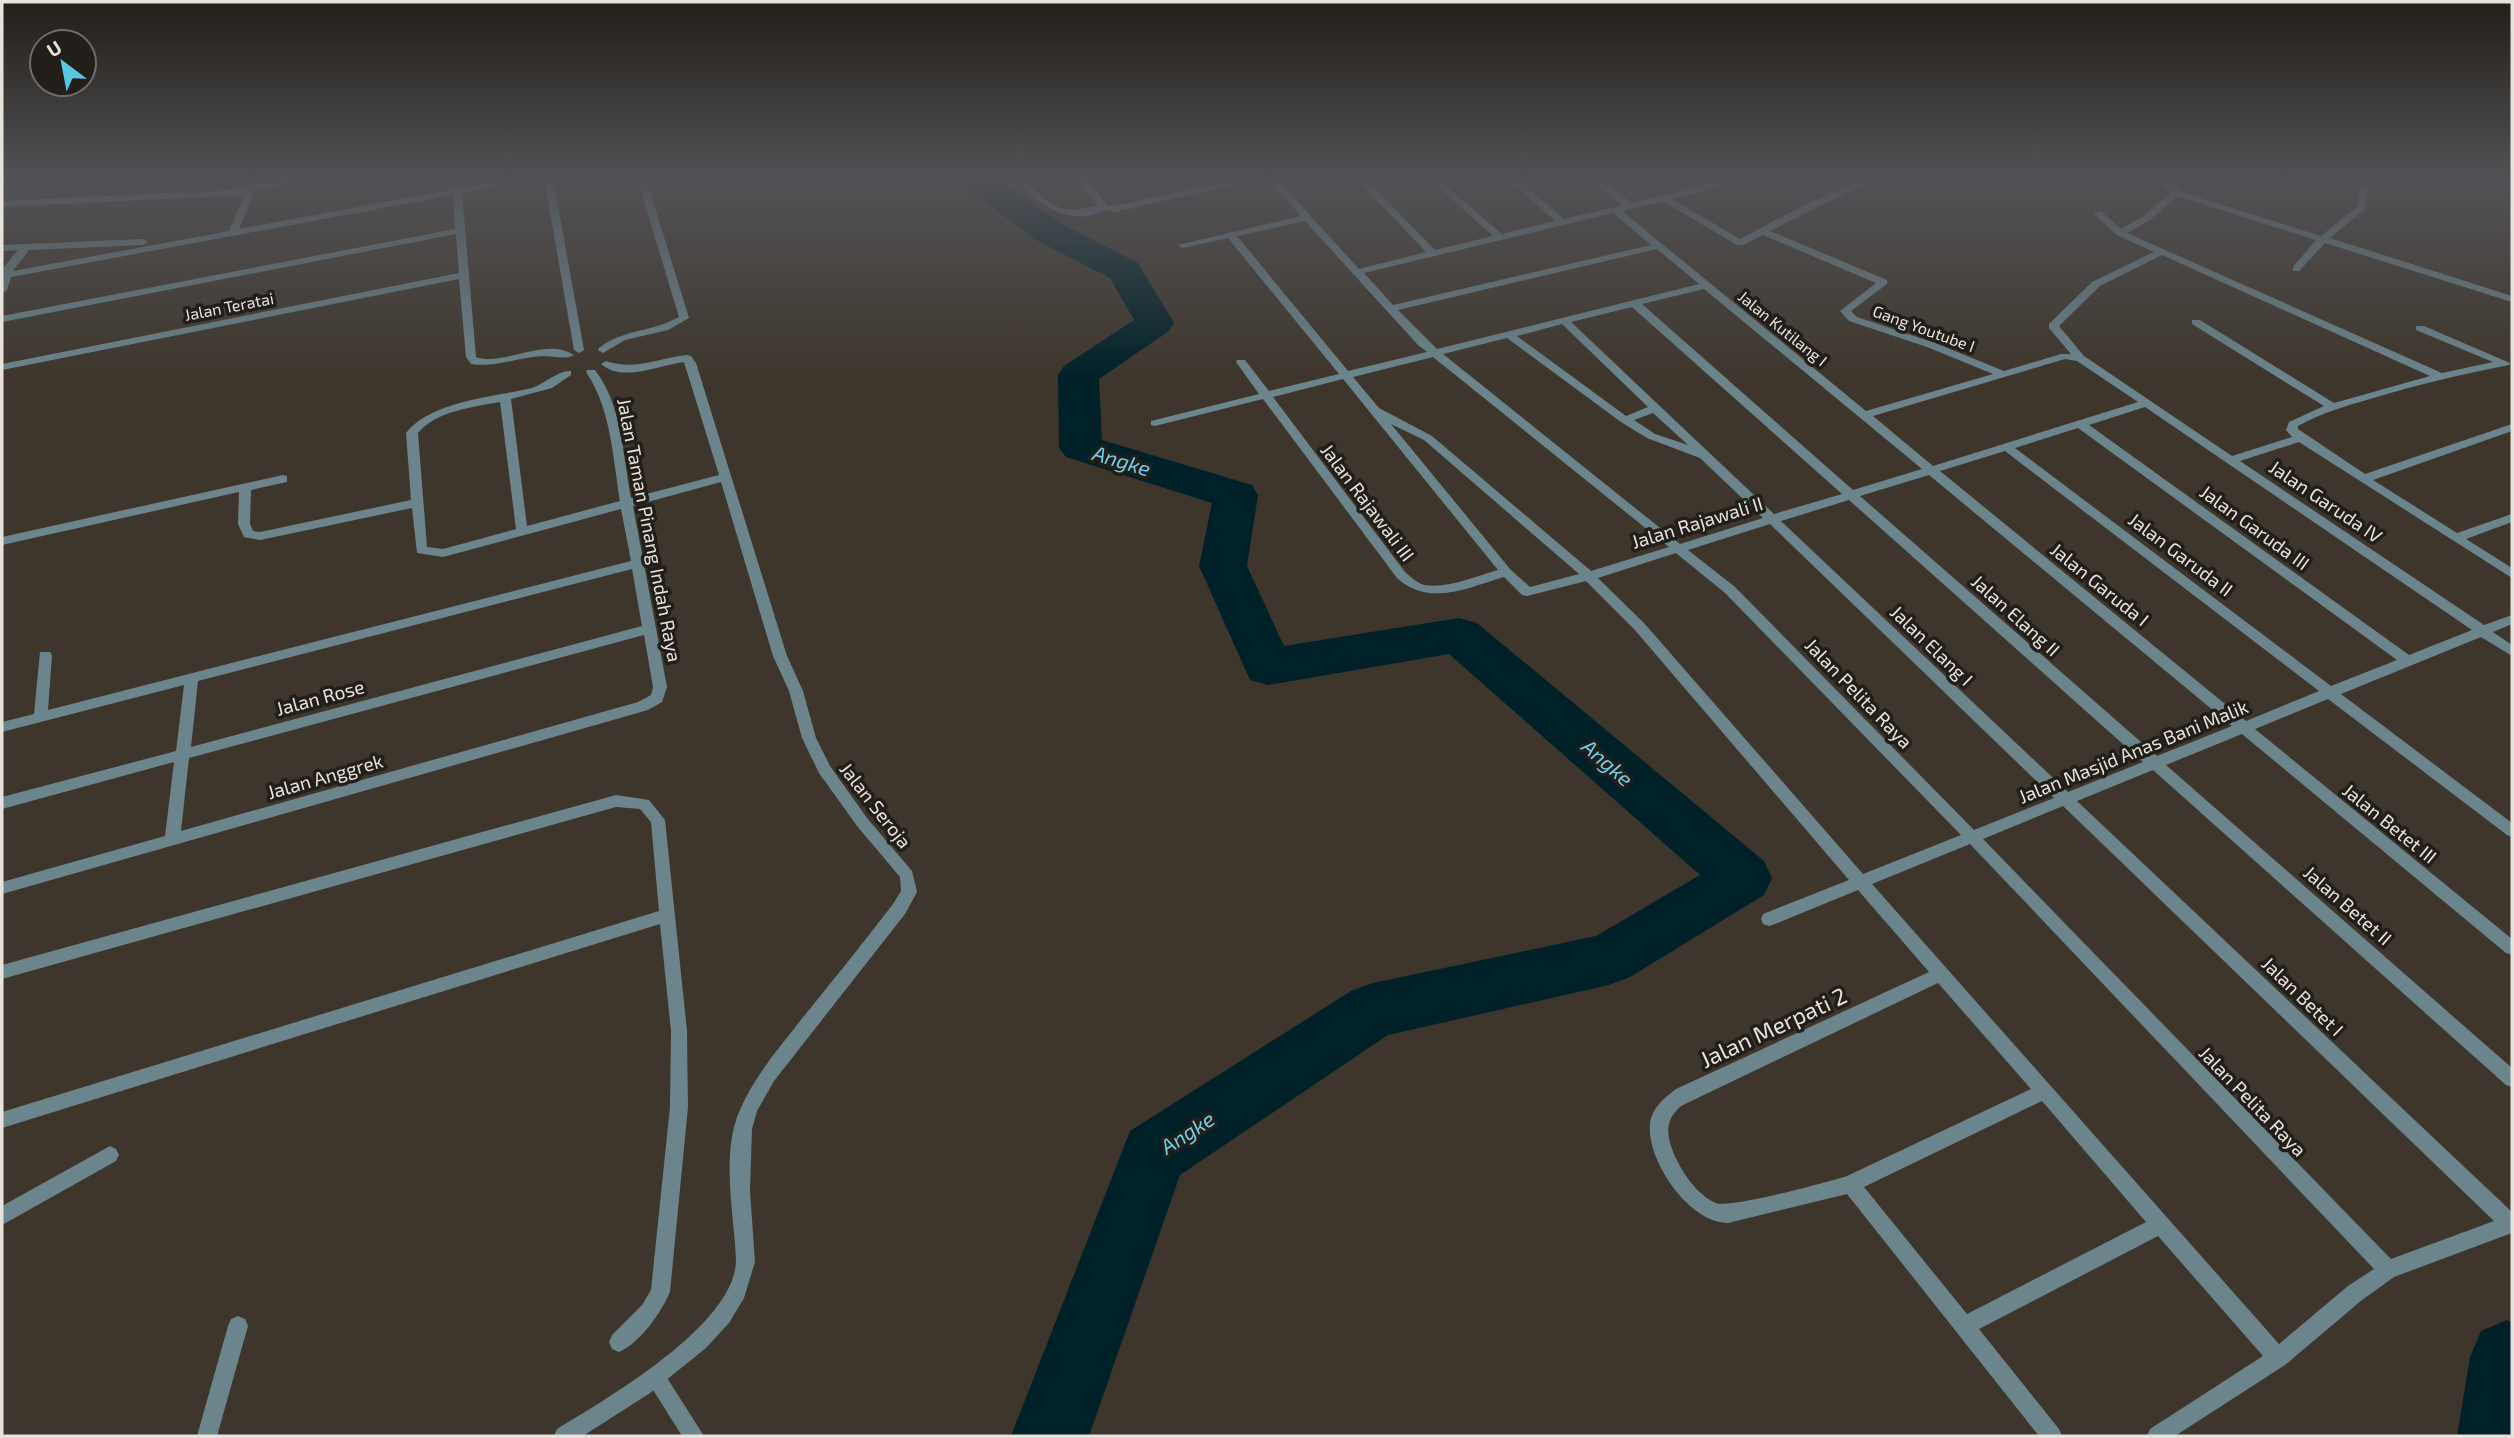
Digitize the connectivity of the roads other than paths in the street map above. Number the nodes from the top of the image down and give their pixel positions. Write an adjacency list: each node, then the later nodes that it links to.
1 (68, 245): 16 (street)
2 (165, 245): 22 (street)
3 (385, 245): 29 (street)
4 (460, 245): 23 (street)
5 (558, 245): 34 (street)
6 (662, 245): 36 (street)
7 (1239, 245): 45 (street, Jalan Rajawali II)
8 (1332, 245): 21 (street, Jalan Pelita Raya)
9 (1424, 245): 19 (street)
10 (1470, 245): 19 (street)
11 (1796, 245): 43 (street, Gang Youtube I)
12 (2149, 245): 18 (street)
13 (2318, 245): 20 (street)
14 (2342, 245): 26 (street)
15 (1658, 246): 24 (street, Jalan Kutilang I); 28 (street)
16 (26, 247): 17 (street); 22 (street)
17 (2, 248)
18 (2163, 251): 37 (street, Jalan Garuda IV); 44 (street)
19 (1433, 254): 21 (street)
20 (2296, 269)
21 (1357, 272): 28 (street, Jalan Pelita Raya)
22 (7, 275): 25 (street)
23 (463, 275): 34 (street); 40 (street, Jalan Teratai)
24 (1707, 285): 27 (street); 52 (street, Jalan Kutilang I)
25 (2, 290)
26 (2512, 299)
27 (1635, 303): 30 (street); 66 (street, Jalan Elang II)
28 (1391, 309): 35 (street, Jalan Pelita Raya)
29 (2, 318)
30 (1564, 321): 33 (street); 50 (street, Jalan Elang I)
31 (2196, 322): 49 (street)
32 (2420, 328): 39 (street)
33 (1509, 335): 35 (street); 53 (street)
34 (574, 353): 36 (street); 42 (street)
35 (1435, 354): 45 (street); 74 (street, Jalan Pelita Raya)
36 (605, 357): 41 (street); 62 (street, Jalan Seroja)
37 (2080, 358): 43 (street); 48 (street, Jalan Garuda IV)
38 (1241, 362): 46 (street, Jalan Rajawali III)
39 (2508, 365): 44 (street)
40 (2, 367)
41 (591, 372): 42 (street); 68 (street, Jalan Taman Pinang Indah Raya)
42 (567, 373): 47 (street)
43 (2003, 374): 52 (street)
44 (2438, 375): 49 (street)
45 (1345, 376): 46 (street); 51 (street, Jalan Rajawali II)
46 (1266, 396): 54 (street); 76 (street, Jalan Rajawali III)
47 (505, 398): 67 (street); 71 (street)
48 (2148, 403): 55 (street, Jalan Rajawali II); 60 (street, Jalan Garuda IV)
49 (2333, 407): 57 (street)
50 (1655, 408): 53 (street); 59 (street, Jalan Elang I)
51 (1373, 410): 76 (street, Jalan Rajawali II); 78 (street)
52 (1865, 415): 61 (street, Jalan Kutilang I)
53 (1625, 420): 59 (street)
54 (1155, 423)
55 (2080, 424): 58 (street, Jalan Rajawali II); 84 (street, Jalan Garuda III)
56 (2512, 427): 64 (street)
57 (2300, 438): 60 (street); 64 (street)
58 (2007, 447): 61 (street, Jalan Rajawali II); 86 (street, Jalan Garuda II)
59 (1704, 455): 70 (street, Jalan Elang I)
60 (2232, 460): 81 (street, Jalan Garuda IV)
61 (1931, 470): 66 (street, Jalan Rajawali II); 90 (street, Jalan Garuda I)
62 (725, 477): 68 (street); 118 (street, Jalan Seroja)
63 (283, 479): 65 (street)
64 (2363, 479): 72 (street)
65 (245, 488): 67 (street); 73 (street)
66 (1852, 495): 70 (street, Jalan Rajawali II); 92 (street, Jalan Elang II)
67 (416, 503): 71 (street)
68 (625, 504): 71 (street); 75 (street, Jalan Taman Pinang Indah Raya)
69 (2512, 518): 72 (street)
70 (1772, 519): 74 (street, Jalan Rajawali II); 93 (street, Jalan Elang I)
71 (522, 532)
72 (2455, 538): 77 (street)
73 (2, 541)
74 (1680, 547): 78 (street, Jalan Rajawali II); 96 (street, Jalan Pelita Raya)
75 (636, 564): 80 (street, Jalan Taman Pinang Indah Raya); 85 (street)
76 (1506, 572): 78 (street, Jalan Rajawali II)
77 (2512, 574)
78 (1588, 576): 98 (street)
79 (2512, 620): 81 (street, Jalan Masjid Anas Bani Malik)
80 (649, 629): 87 (street, Jalan Taman Pinang Indah Raya); 91 (street, Jalan Rose)
81 (2483, 631): 82 (street, Jalan Garuda IV); 84 (street, Jalan Masjid Anas Bani Malik)
82 (2512, 651)
83 (45, 656): 88 (street)
84 (2408, 661): 86 (street, Jalan Masjid Anas Bani Malik)
85 (192, 678): 88 (street); 91 (street)
86 (2331, 693): 90 (street, Jalan Masjid Anas Bani Malik); 95 (street, Jalan Garuda II)
87 (657, 698): 97 (street, Jalan Anggrek)
88 (41, 717): 89 (street)
89 (2, 727)
90 (2244, 727): 92 (street, Jalan Masjid Anas Bani Malik); 102 (street, Jalan Betet III)
91 (182, 755): 94 (street, Jalan Rose); 97 (street)
92 (2155, 763): 93 (street, Jalan Masjid Anas Bani Malik); 105 (street, Jalan Betet II)
93 (2066, 799): 96 (street, Jalan Masjid Anas Bani Malik); 111 (street, Jalan Betet I)
94 (2, 803)
95 (2512, 831)
96 (1972, 837): 98 (street, Jalan Masjid Anas Bani Malik); 113 (street, Jalan Pelita Raya)
97 (172, 840): 99 (street, Jalan Anggrek)
98 (1860, 882): 101 (street, Jalan Masjid Anas Bani Malik); 104 (street)
99 (2, 888)
100 (667, 915): 103 (street); 107 (street); 116 (street)
101 (1769, 919)
102 (2512, 948)
103 (2, 972)
104 (1941, 974): 106 (street); 109 (street, Jalan Merpati 2)
105 (2512, 1079)
106 (2043, 1091): 109 (street); 112 (street)
107 (2, 1120)
108 (110, 1155): 110 (street)
109 (1850, 1184): 115 (street)
110 (2, 1216)
111 (2512, 1224): 113 (street)
112 (2160, 1225): 115 (street); 117 (street)
113 (2388, 1270): 117 (street)
114 (238, 1326): 119 (street)
115 (1964, 1326): 122 (street)
116 (619, 1342)
117 (2278, 1358): 123 (street)
118 (655, 1377): 120 (street, Jalan Seroja); 121 (street)
119 (207, 1436)
120 (564, 1436)
121 (694, 1436)
122 (2052, 1436)
123 (2157, 1436)

